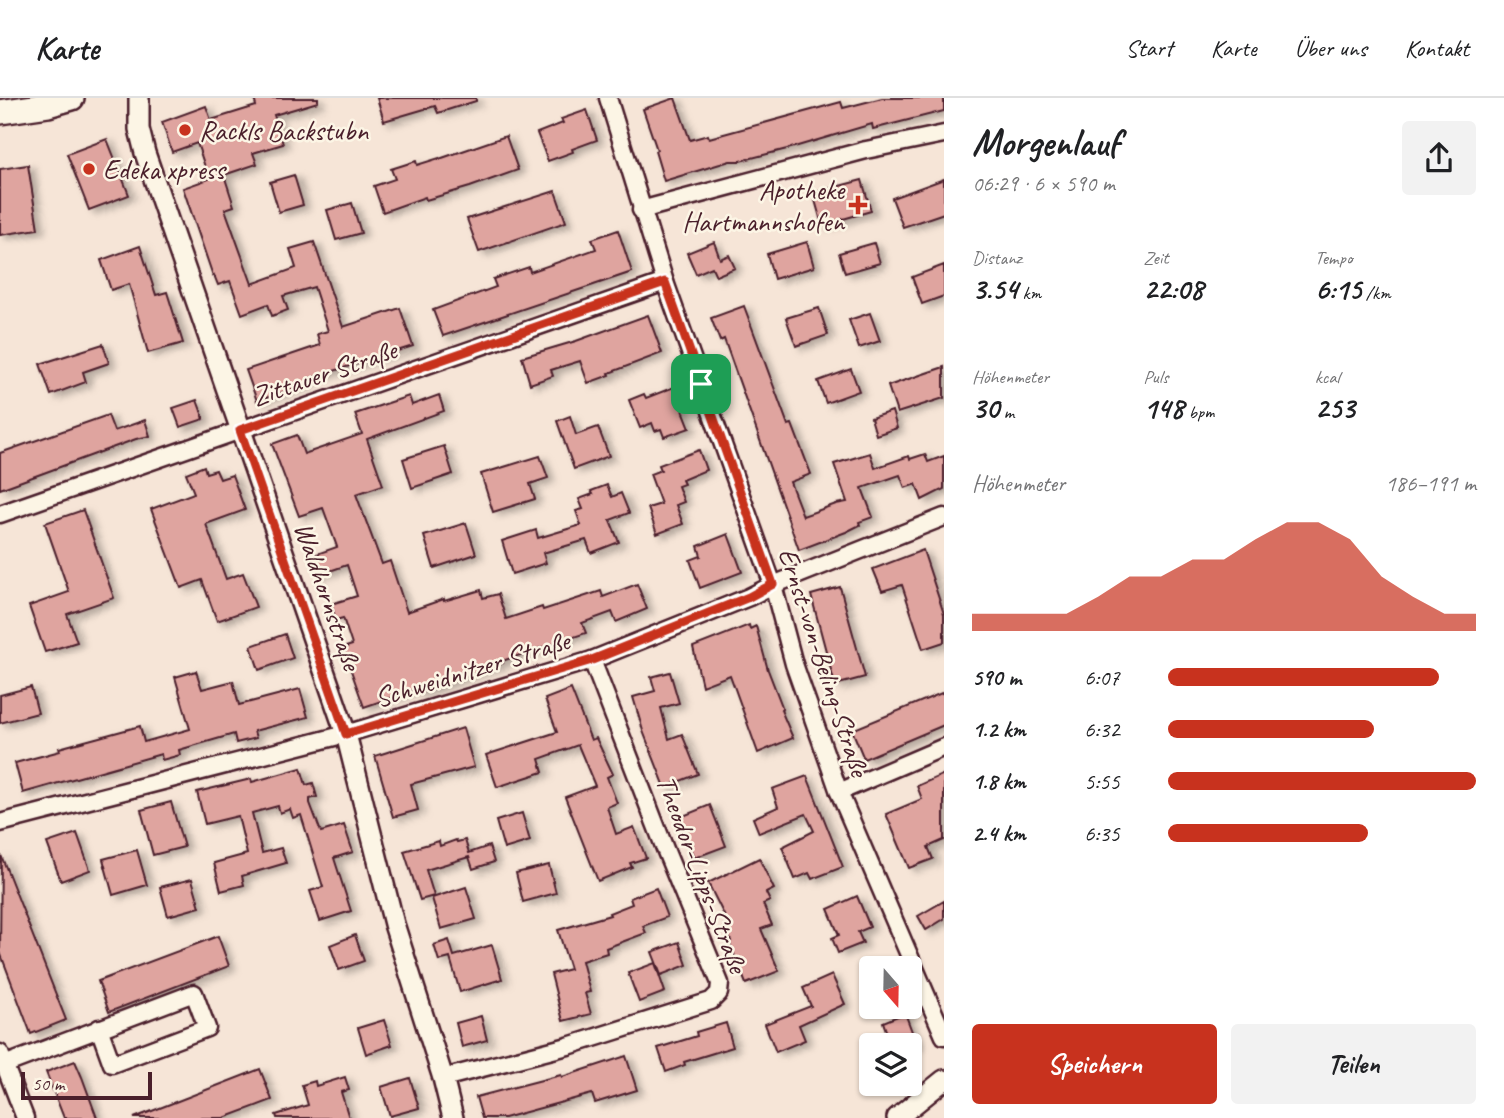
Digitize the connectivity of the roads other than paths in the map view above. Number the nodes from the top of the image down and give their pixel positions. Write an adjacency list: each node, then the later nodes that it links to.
1 (72, 98): 4 (main road)
2 (139, 98): 8 (street, Waldhornstraße)
3 (608, 98): 6 (street, Ernst-von-Beling-Straße)
4 (0, 112)
5 (944, 134): 6 (street)
6 (641, 210): 7 (street, Ernst-von-Beling-Straße)
7 (665, 282): 8 (street, Zittauer Straße); 11 (street, Ernst-von-Beling-Straße)
8 (240, 430): 9 (street, Zittauer Straße); 13 (street, Waldhornstraße)
9 (0, 514)
10 (944, 517): 11 (street, Schweidnitzer Straße)
11 (773, 584): 12 (street, Schweidnitzer Straße); 15 (street, Ernst-von-Beling-Straße)
12 (592, 660): 13 (street, Schweidnitzer Straße); 20 (street, Theodor-Lipps-Straße)
13 (346, 734): 16 (street, Schweidnitzer Straße); 20 (street, Waldhornstraße)
14 (944, 747): 15 (street)
15 (839, 792): 18 (street, Ernst-von-Beling-Straße)
16 (0, 823)
17 (99, 1028): 17 (street); 19 (street)
18 (944, 1036)
19 (2, 1059): 22 (street)
20 (443, 1078): 23 (street, Waldhornstraße)
21 (944, 1080): 24 (street)
22 (24, 1118)
23 (453, 1118)
24 (897, 1118)

